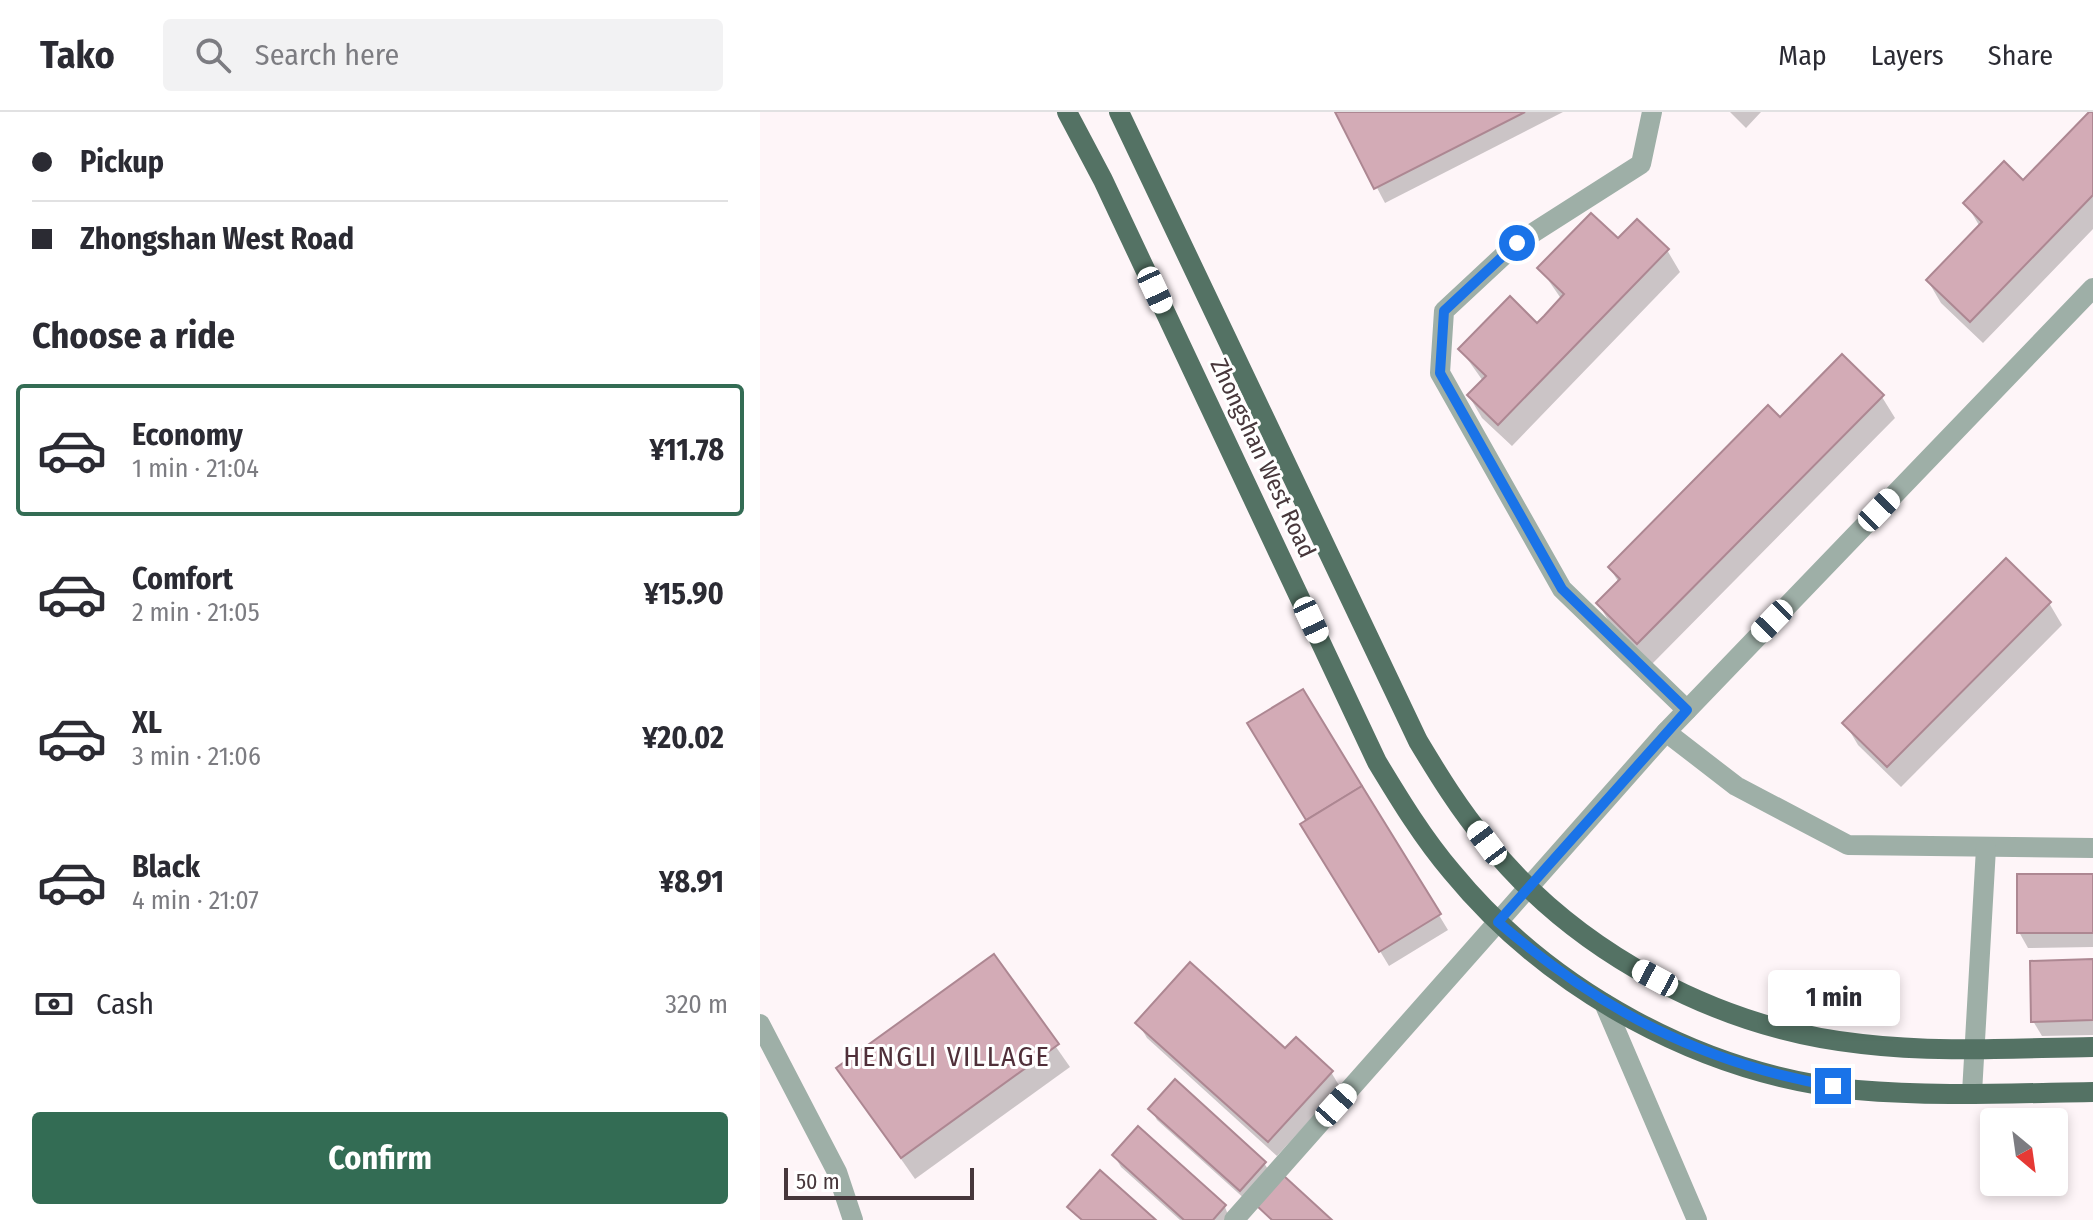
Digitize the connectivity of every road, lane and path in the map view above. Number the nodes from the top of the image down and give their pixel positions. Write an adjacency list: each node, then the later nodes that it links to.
1 (1067, 112): 10 (main road, Zhongshan West Road)
2 (1119, 112): 9 (main road, Zhongshan West Road)
3 (1652, 112): 5 (street)
4 (2093, 288): 5 (street)
5 (1687, 710): 6 (street)
6 (1666, 732): 7 (street); 9 (street)
7 (1986, 848): 8 (street); 14 (street)
8 (2093, 848)
9 (1530, 888): 10 (street); 14 (main road, Zhongshan West Road)
10 (1498, 922): 11 (main road, Zhongshan West Road); 18 (street)
11 (1604, 1003): 16 (main road, Zhongshan West Road); 19 (street)
12 (760, 1024): 17 (street)
13 (2093, 1047): 14 (main road, Zhongshan West Road)
14 (1974, 1048): 16 (street)
15 (2093, 1092): 16 (main road, Zhongshan West Road)
16 (1972, 1093)
17 (853, 1220)
18 (1234, 1220)
19 (1697, 1220)

